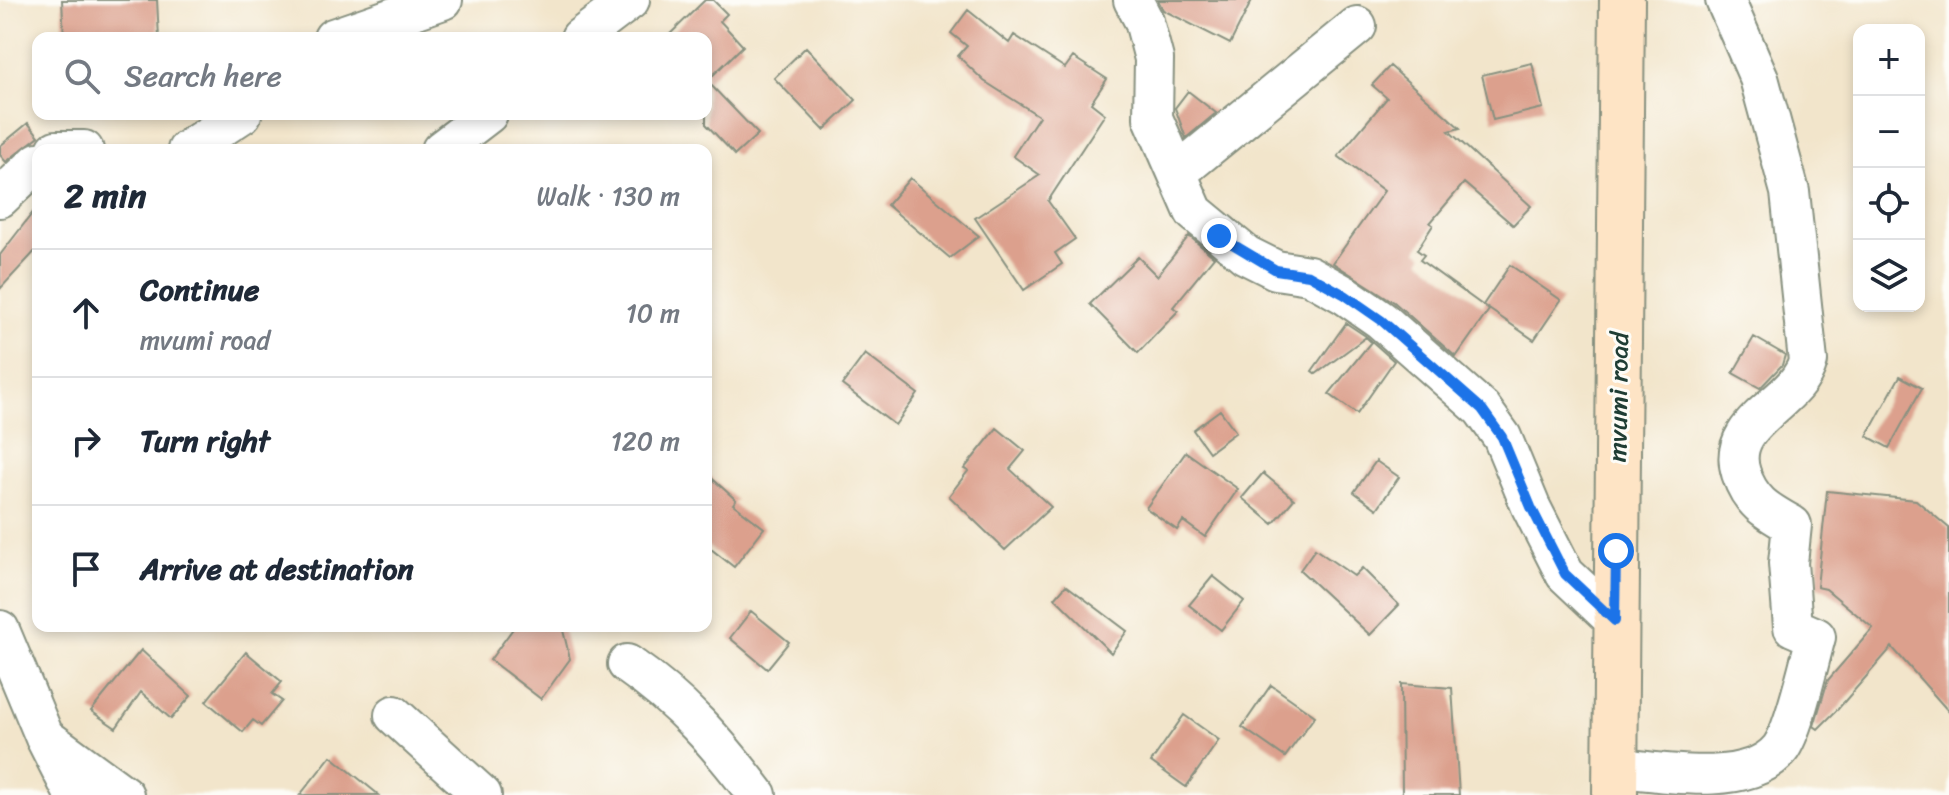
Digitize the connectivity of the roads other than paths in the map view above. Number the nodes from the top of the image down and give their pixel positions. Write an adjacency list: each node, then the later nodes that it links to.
1 (443, 0): 7 (street)
2 (630, 0): 8 (street)
3 (1133, 0): 14 (street)
4 (1622, 0): 16 (street, mvumi road)
5 (1725, 0): 21 (street)
6 (1357, 26): 14 (street)
7 (350, 32)
8 (588, 32)
9 (233, 120): 11 (street)
10 (480, 120): 12 (street)
11 (196, 144)
12 (449, 144)
13 (32, 168): 15 (street)
14 (1177, 173): 16 (street)
15 (0, 198)
16 (1615, 621): 21 (street, mvumi road)
17 (0, 630): 20 (street)
18 (627, 664): 25 (street)
19 (394, 715): 24 (street)
20 (45, 738): 22 (street); 23 (street)
21 (1615, 781)
22 (74, 795)
23 (124, 795)
24 (482, 795)
25 (757, 795)

